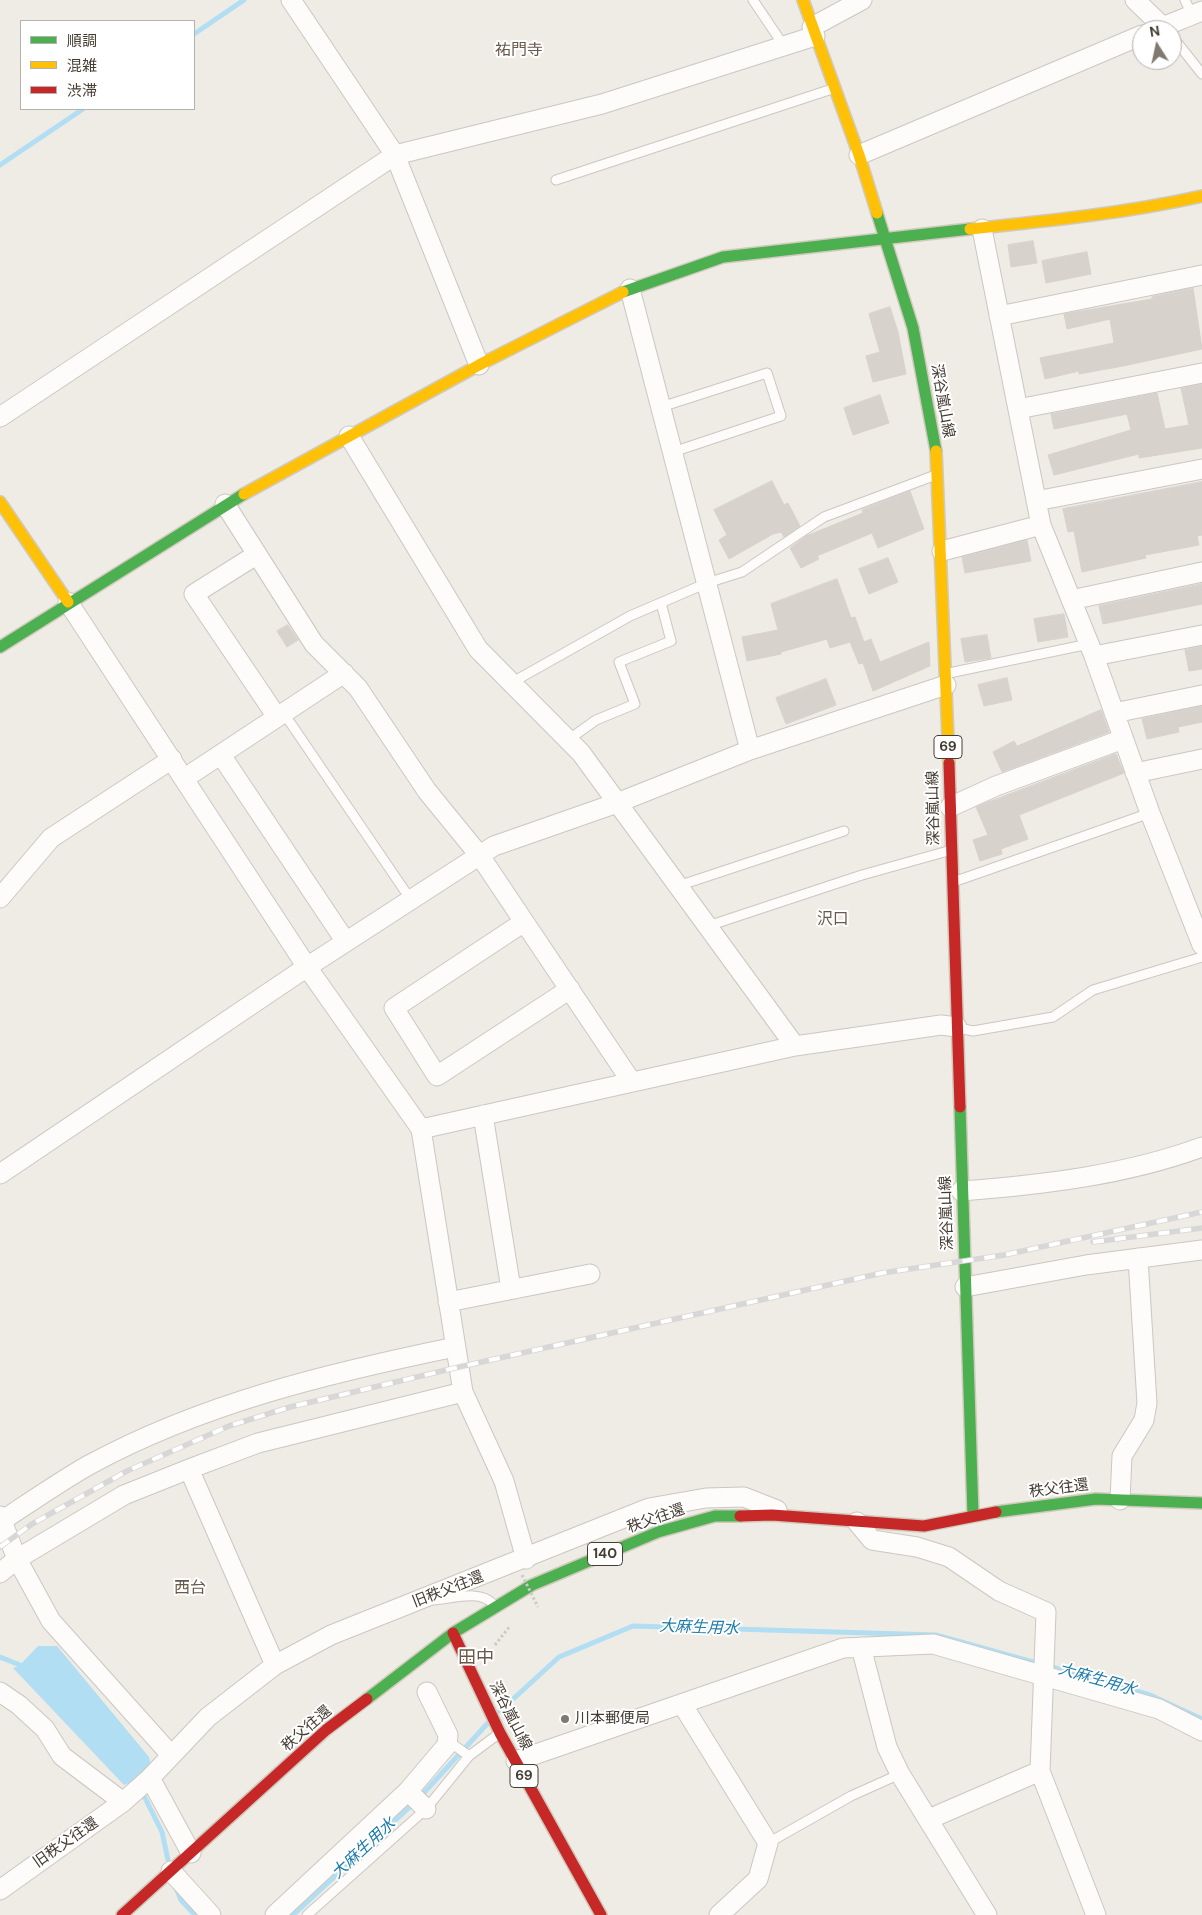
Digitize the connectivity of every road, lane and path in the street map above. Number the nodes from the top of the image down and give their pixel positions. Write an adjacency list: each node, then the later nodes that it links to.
1 (291, 0): 15 (street)
2 (753, 0): 11 (lane)
3 (803, 0): 9 (main road, 深谷嵐山線 / 69)
4 (862, 0): 9 (street)
5 (1135, 0): 7 (street)
6 (1193, 9): 8 (street)
7 (1154, 20)
8 (1178, 20)
9 (813, 31): 11 (street); 14 (main road, 深谷嵐山線 / 69)
10 (1132, 39): 16 (street)
11 (784, 46): 15 (street)
12 (1182, 51): 13 (lane)
13 (1202, 74)
14 (834, 88): 16 (main road, 深谷嵐山線 / 69); 17 (lane)
15 (395, 155): 24 (street); 28 (street)
16 (859, 155): 20 (main road, 深谷嵐山線 / 69)
17 (556, 180)
18 (1202, 196): 19 (main road)
19 (982, 229): 20 (main road); 23 (street)
20 (885, 238): 22 (main road); 32 (main road, 深谷嵐山線 / 69)
21 (1202, 275): 23 (street)
22 (630, 289): 24 (main road); 26 (street)
23 (999, 316): 27 (street)
24 (479, 365): 29 (main road)
25 (1202, 373): 27 (street)
26 (661, 407): 30 (street); 30 (lane)
27 (1018, 409): 33 (street)
28 (0, 417)
29 (349, 436): 35 (main road); 49 (street)
30 (673, 452): 40 (street)
31 (1202, 469): 33 (street)
32 (938, 475): 37 (main road, 深谷嵐山線 / 69); 40 (lane)
33 (1036, 501): 36 (street)
34 (0, 502): 42 (main road)
35 (225, 504): 38 (street); 42 (main road)
36 (1042, 526): 37 (street); 41 (street)
37 (942, 551): 48 (main road, 深谷嵐山線 / 69)
38 (256, 555): 47 (street); 52 (street)
39 (1202, 572): 41 (street)
40 (707, 583): 43 (lane); 55 (street)
41 (1071, 600): 46 (street)
42 (68, 602): 45 (main road); 57 (street)
43 (661, 603): 49 (lane); 54 (lane)
44 (1202, 635): 46 (street)
45 (0, 647)
46 (1091, 650): 48 (lane); 51 (street)
47 (344, 673): 52 (street); 66 (street)
48 (946, 679): 55 (street); 62 (main road, 深谷嵐山線 / 69)
49 (511, 683): 54 (street)
50 (1202, 695): 51 (street)
51 (1114, 713): 53 (street)
52 (280, 715): 56 (street); 70 (lane)
53 (1123, 739): 59 (street); 62 (street)
54 (568, 740): 61 (street)
55 (750, 750): 61 (street)
56 (221, 754): 60 (street); 73 (street)
57 (172, 759): 60 (street); 69 (street)
58 (1202, 759): 59 (street)
59 (1135, 773): 63 (street)
60 (185, 778): 76 (street)
61 (617, 804): 66 (street); 68 (street)
62 (950, 807): 65 (main road, 深谷嵐山線 / 69)
63 (1150, 813): 67 (lane); 74 (street)
64 (844, 831): 68 (lane)
65 (950, 851): 67 (main road, 深谷嵐山線 / 69); 72 (lane)
66 (480, 856): 70 (street); 71 (street)
67 (951, 883): 78 (main road, 深谷嵐山線 / 69)
68 (678, 886): 72 (street)
69 (0, 898)
70 (411, 900): 73 (street)
71 (524, 922): 77 (street); 77 (street)
72 (708, 926): 79 (street)
73 (346, 942): 76 (street)
74 (1202, 945)
75 (1202, 957): 78 (lane)
76 (307, 967): 82 (street); 84 (street)
77 (570, 989): 80 (street)
78 (957, 1027): 79 (street); 85 (main road, 深谷嵐山線 / 69)
79 (795, 1046): 80 (street)
80 (631, 1081): 81 (street)
81 (483, 1115): 82 (street); 90 (street)
82 (421, 1130): 91 (street)
83 (1202, 1148): 85 (street)
84 (0, 1174)
85 (961, 1191): 89 (main road, 深谷嵐山線 / 69)
86 (1202, 1250): 87 (street)
87 (1138, 1258): 89 (street); 95 (street)
88 (590, 1274): 90 (street)
89 (965, 1287): 97 (main road, 深谷嵐山線 / 69)
90 (511, 1289): 91 (street)
91 (448, 1302): 92 (street)
92 (455, 1346): 93 (street); 99 (street)
93 (463, 1392): 94 (street); 102 (street)
94 (189, 1469): 101 (street); 111 (street)
95 (1120, 1500): 96 (main road, 秩父往還 / 140); 97 (main road, 秩父往還 / 140)
96 (1201, 1500)
97 (973, 1515): 100 (main road, 秩父往還 / 140)
98 (794, 1517): 100 (main road, 秩父往還 / 140); 102 (street, 旧秩父往還); 105 (main road, 秩父往還 / 140)
99 (1, 1520): 101 (street)
100 (857, 1522): 112 (street)
101 (17, 1559): 103 (street); 120 (street)
102 (524, 1567): 104 (street, 旧秩父往還); 106 (path, bridge)
103 (0, 1573)
104 (419, 1601): 105 (lane); 111 (street, 旧秩父往還)
105 (495, 1606): 108 (main road, 秩父往還 / 140)
106 (532, 1610)
107 (513, 1623): 109 (path)
108 (453, 1633): 117 (main road, 深谷嵐山線 / 69); 128 (main road, 秩父往還 / 140)
109 (495, 1645)
110 (861, 1647): 112 (street); 115 (street); 123 (street)
111 (275, 1665): 120 (street, 旧秩父往還)
112 (1045, 1676): 116 (street); 122 (street)
113 (0, 1692): 124 (street)
114 (427, 1692): 118 (street)
115 (682, 1704): 121 (street); 127 (street)
116 (1202, 1731)
117 (500, 1733): 119 (lane); 121 (main road, 深谷嵐山線 / 69)
118 (451, 1743): 119 (lane); 125 (street)
119 (466, 1754): 125 (lane)
120 (171, 1756): 124 (street, 旧秩父往還)
121 (516, 1761): 135 (main road, 深谷嵐山線 / 69)
122 (1040, 1771): 126 (street); 138 (street)
123 (900, 1774): 126 (street); 127 (lane)
124 (137, 1790): 128 (street); 130 (street, 旧秩父往還)
125 (417, 1800): 133 (street); 134 (lane)
126 (929, 1819): 137 (street)
127 (768, 1843): 136 (street)
128 (191, 1853): 129 (main road, 秩父往還 / 140)
129 (171, 1871): 131 (main road, 秩父往還 / 140); 132 (street)
130 (0, 1890)
131 (122, 1915)
132 (211, 1915)
133 (275, 1915)
134 (307, 1915)
135 (601, 1915)
136 (718, 1915)
137 (987, 1915)
138 (1096, 1915)

